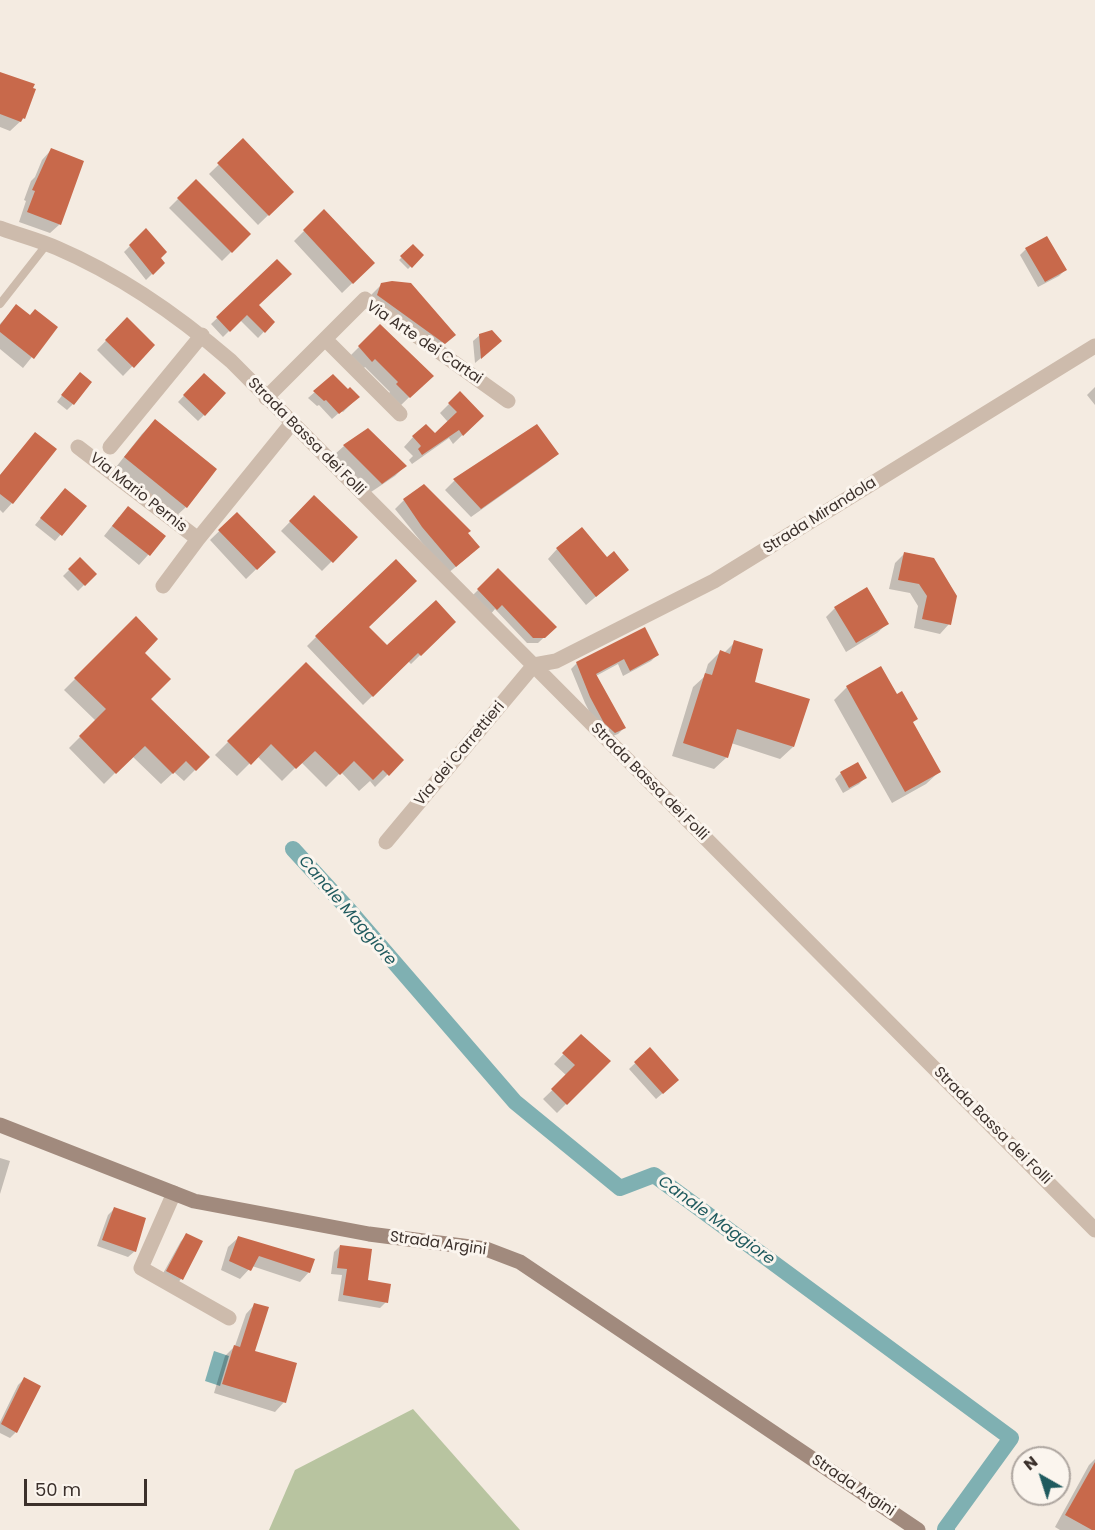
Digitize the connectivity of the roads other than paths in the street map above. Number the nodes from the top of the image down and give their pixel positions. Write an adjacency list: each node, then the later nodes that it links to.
1 (0, 228): 2 (street, Strada Bassa dei Folli)
2 (47, 244): 3 (lane); 4 (street, Strada Bassa dei Folli)
3 (0, 304)
4 (202, 335): 7 (street, Strada Bassa dei Folli); 12 (street)
5 (325, 339): 7 (street, Via Arte dei Cartai); 8 (street, Via Arte dei Cartai); 9 (street)
6 (1095, 346): 15 (street, Strada Mirandola)
7 (267, 398): 10 (street, Strada Bassa dei Folli)
8 (508, 401)
9 (400, 414)
10 (292, 423): 13 (street, Via Mario Pernis); 15 (street, Strada Bassa dei Folli)
11 (78, 447): 13 (street, Via Mario Pernis)
12 (110, 447)
13 (198, 539): 14 (street, Via Mario Pernis)
14 (163, 586)
15 (534, 665): 16 (street, Via dei Carrettieri); 19 (street, Strada Bassa dei Folli)
16 (386, 842)
17 (0, 1125): 18 (main road, Strada Argini)
18 (174, 1194): 20 (street); 21 (main road, Strada Argini)
19 (1095, 1230)
20 (229, 1318)
21 (918, 1530)

